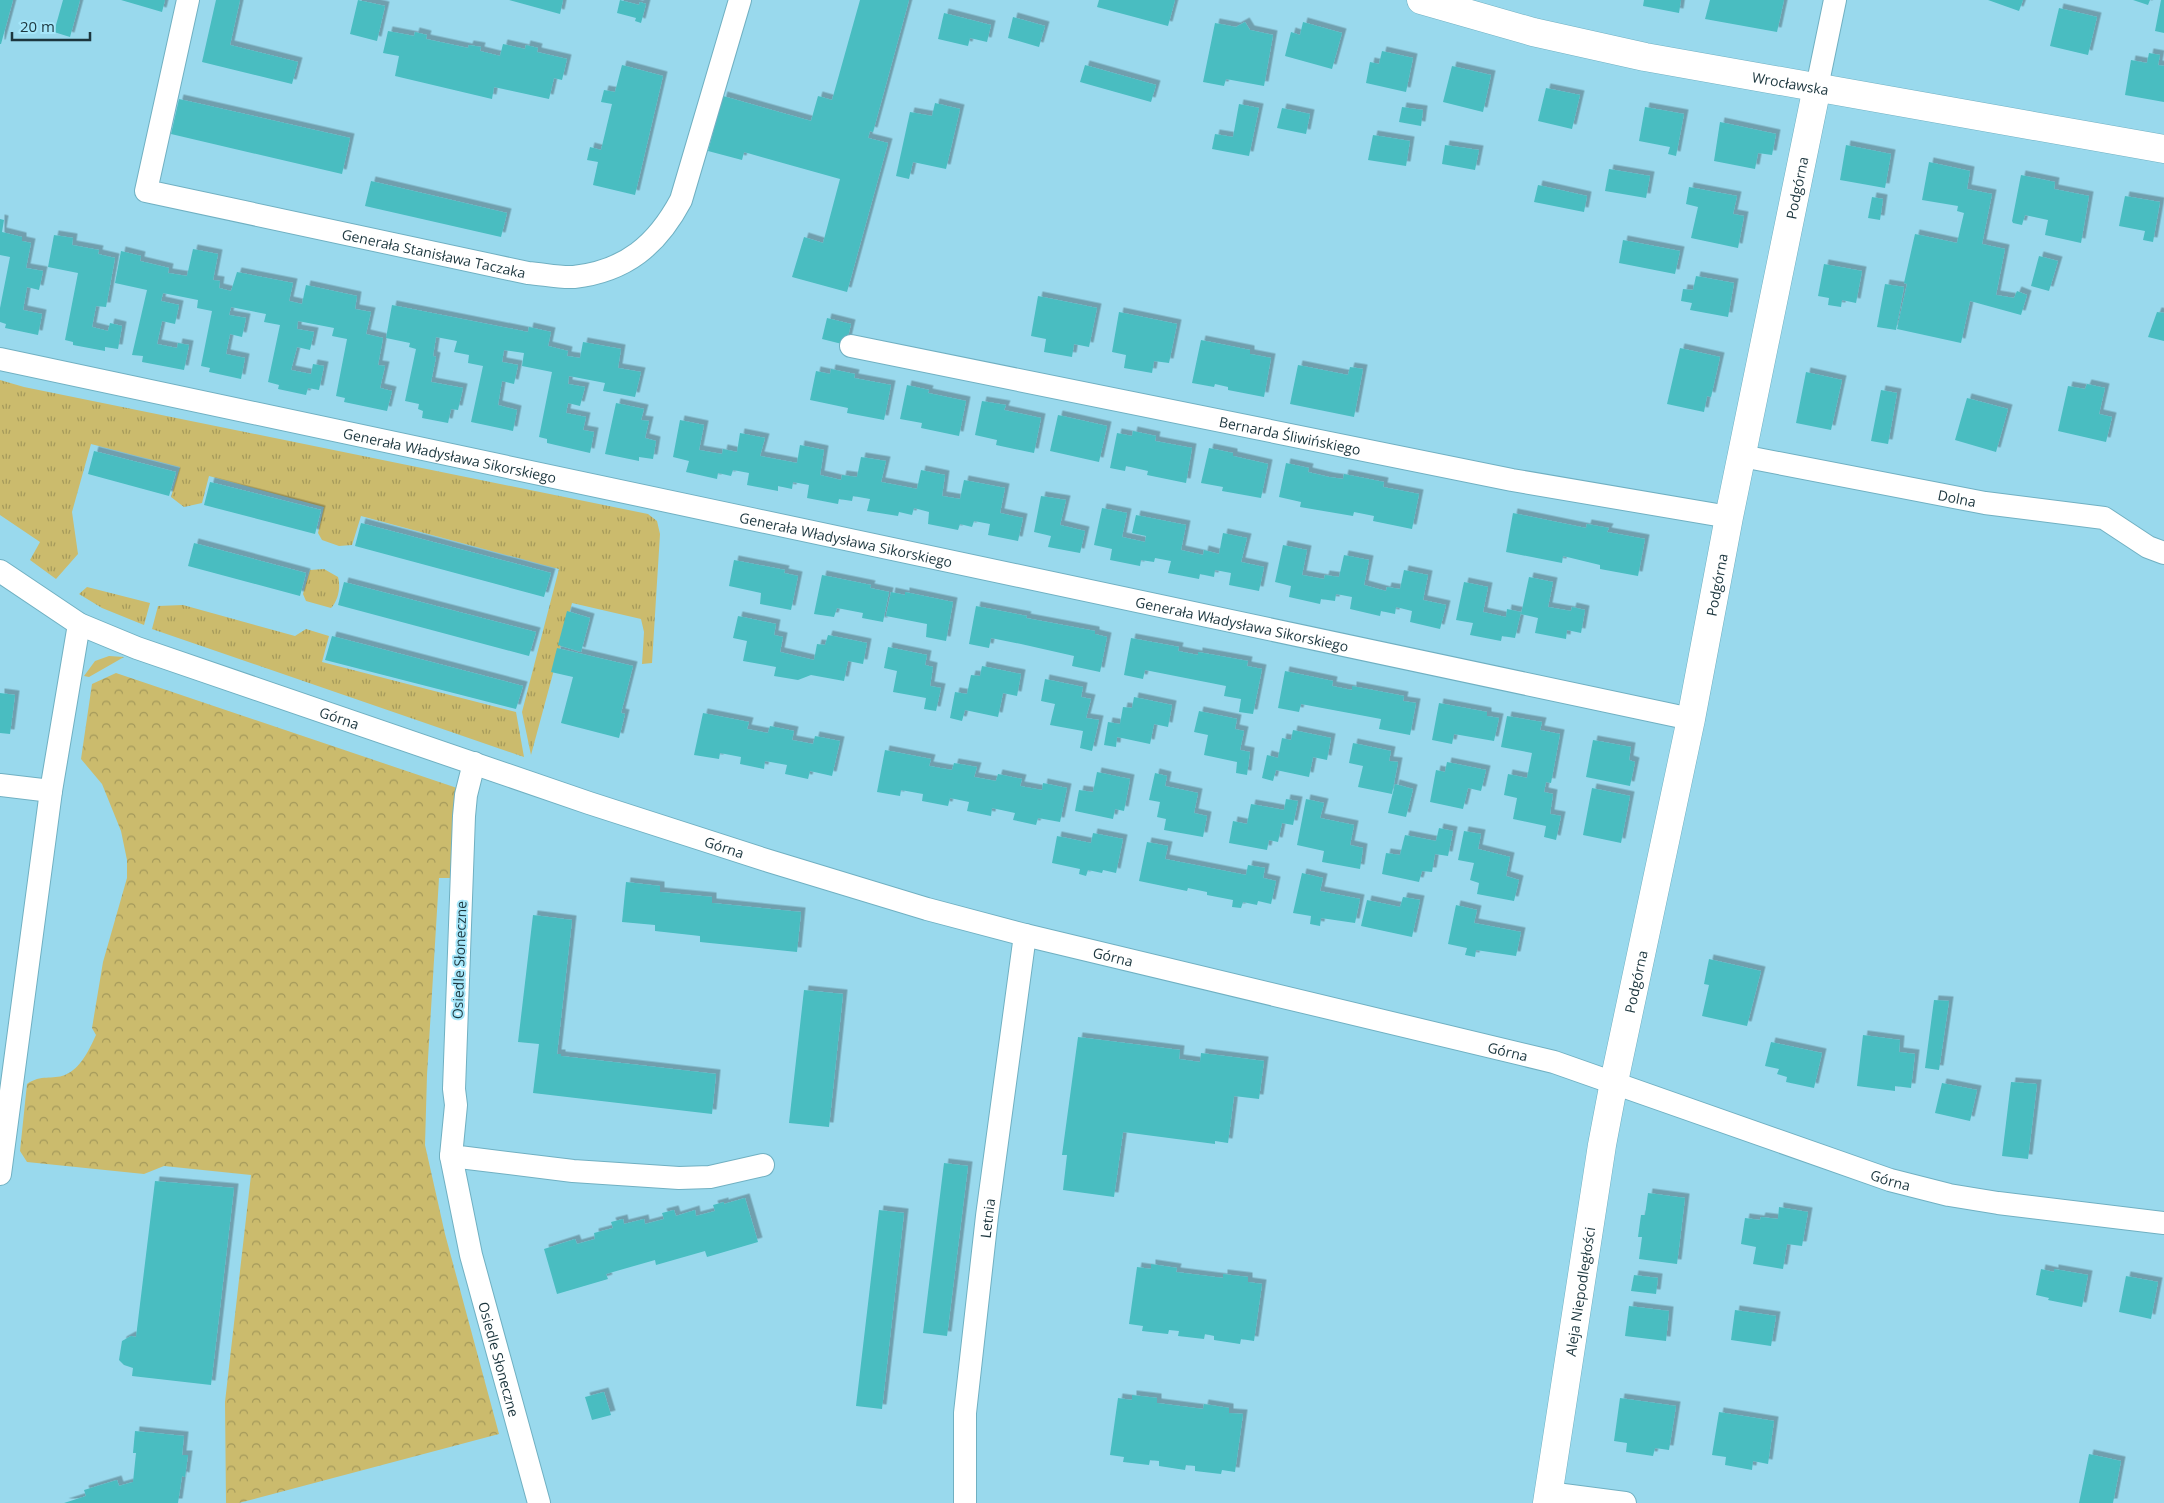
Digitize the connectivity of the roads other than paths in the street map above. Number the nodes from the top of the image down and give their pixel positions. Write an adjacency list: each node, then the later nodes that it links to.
1 (188, 0): 2 (street, Generała Stanisława Taczaka)
2 (740, 0)
3 (1420, 0): 5 (street, Wrocławska)
4 (1835, 0): 5 (street)
5 (1817, 87): 6 (street, Wrocławska); 9 (street, Podgórna)
6 (2164, 149)
7 (852, 346): 10 (street, Bernarda Śliwińskiego)
8 (0, 359): 14 (street, Generała Władysława Sikorskiego)
9 (1742, 456): 10 (street, Podgórna); 11 (street, Dolna)
10 (1729, 517): 14 (street, Podgórna)
11 (2164, 553)
12 (0, 570): 13 (street)
13 (79, 624): 15 (street, Górna); 17 (street)
14 (1691, 719): 19 (street, Podgórna)
15 (474, 763): 18 (street, Górna); 20 (street, Osiedle Słoneczne)
16 (0, 785): 17 (street)
17 (51, 791): 22 (street)
18 (1025, 935): 19 (street, Górna); 26 (street, Letnia)
19 (1614, 1082): 23 (street, Górna); 24 (street, Aleja Niepodległości)
20 (451, 1156): 21 (street); 25 (street, Osiedle Słoneczne)
21 (763, 1165)
22 (0, 1174)
23 (2164, 1223)
24 (1548, 1498): 27 (street)
25 (539, 1503)
26 (965, 1503)
27 (1625, 1503)

